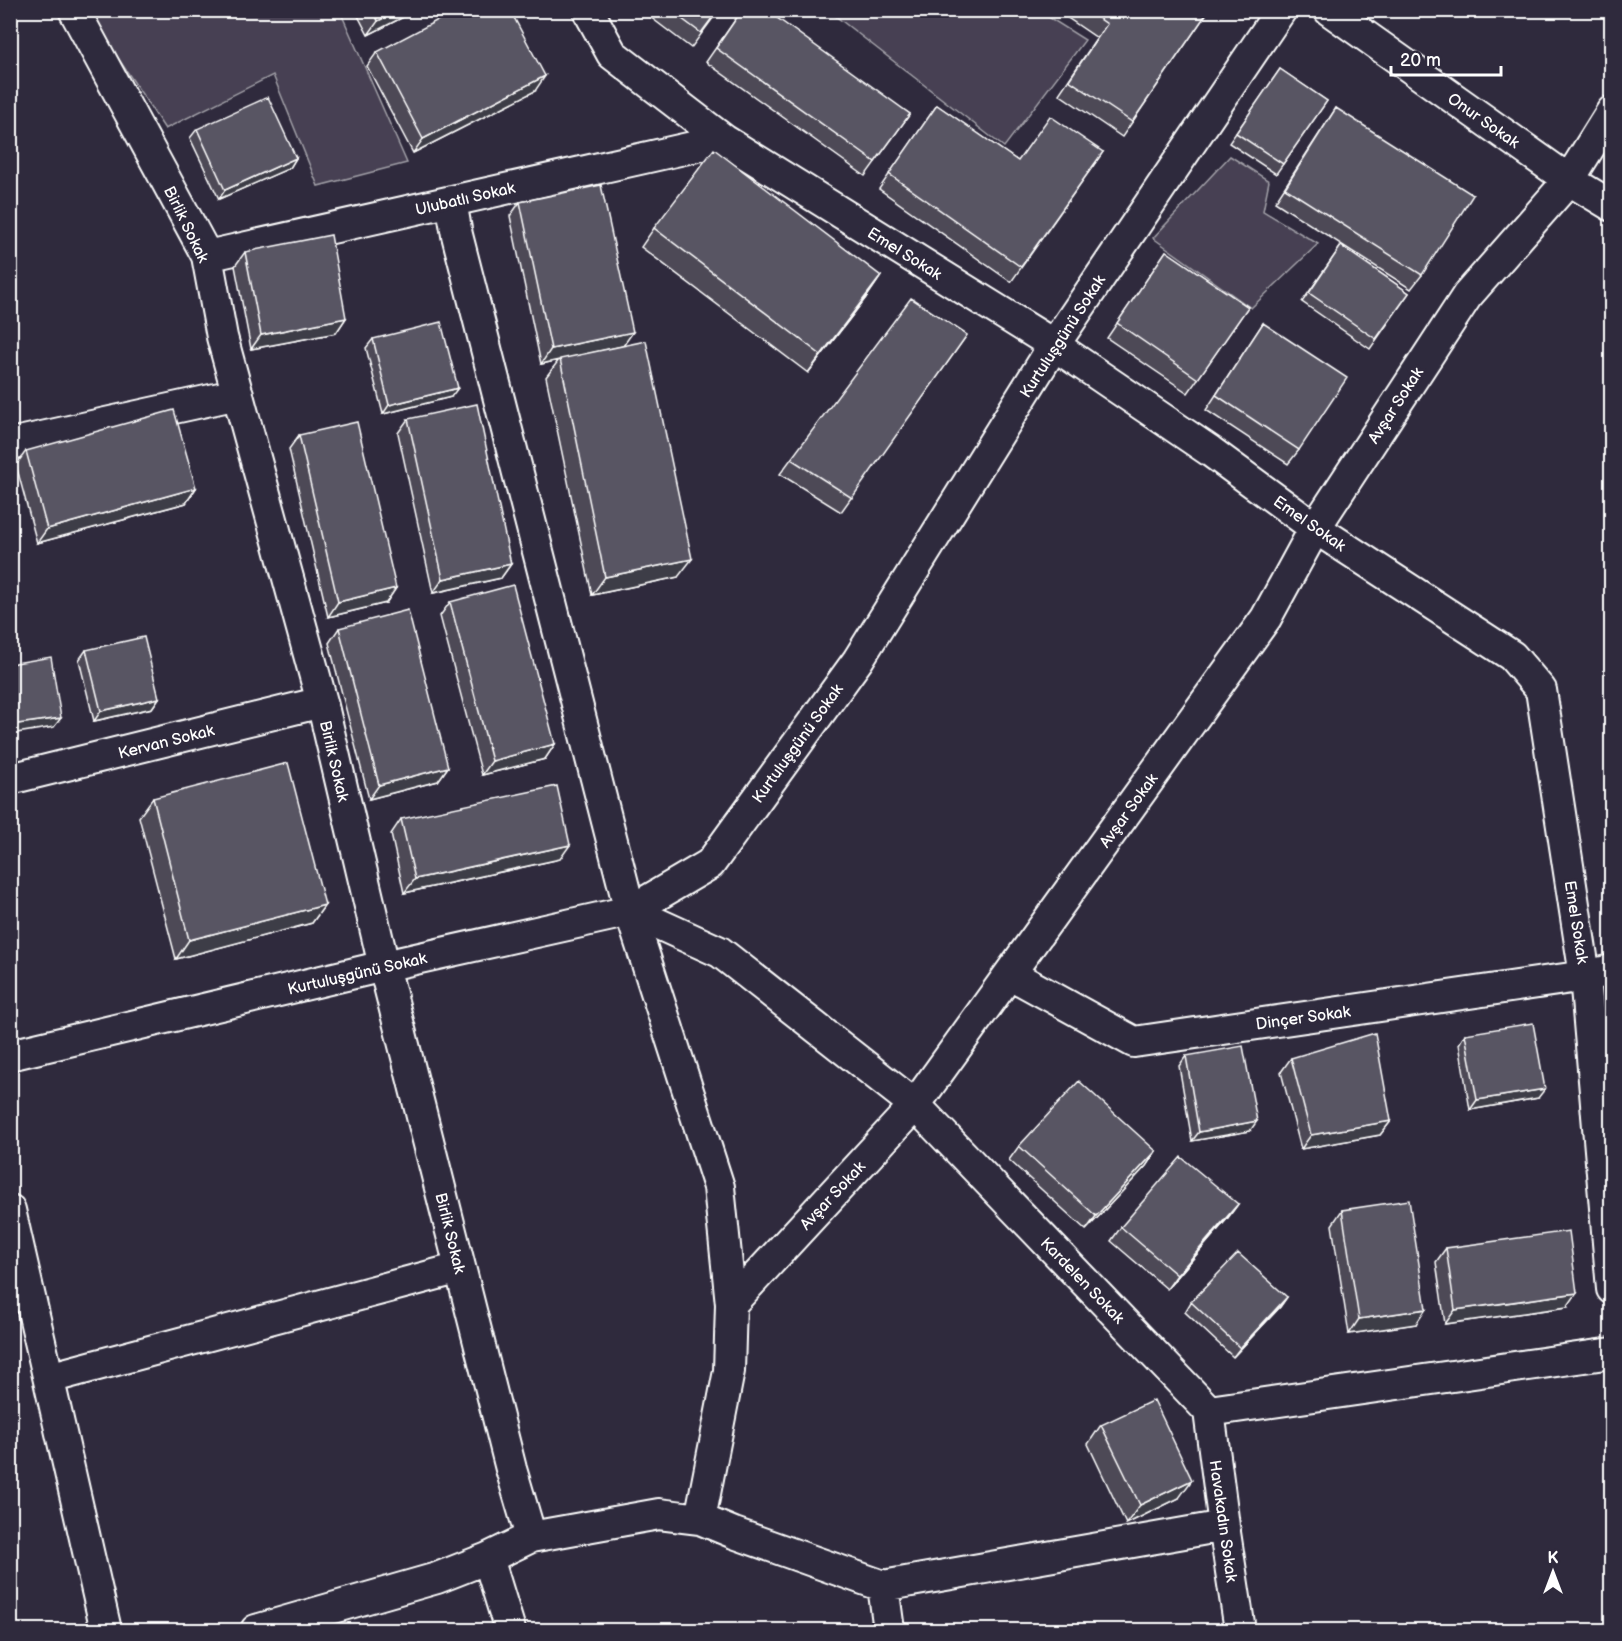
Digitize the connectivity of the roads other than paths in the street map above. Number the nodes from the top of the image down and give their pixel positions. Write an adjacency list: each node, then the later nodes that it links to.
1 (74, 10): 10 (street, Birlik Sokak)
2 (588, 10): 6 (street, Emel Sokak)
3 (1281, 10): 11 (street, Kurtuluşgünü Sokak)
4 (1329, 10): 7 (street, Onur Sokak)
5 (1611, 111): 7 (street, Avşar Sokak)
6 (724, 140): 8 (street, Ulubatlı Sokak); 11 (street, Emel Sokak)
7 (1569, 180): 9 (street, Onur Sokak); 14 (street, Avşar Sokak)
8 (451, 201): 10 (street, Ulubatlı Sokak); 17 (street)
9 (1611, 206)
10 (207, 256): 12 (street, Birlik Sokak)
11 (1054, 345): 14 (street, Emel Sokak); 17 (street, Kurtuluşgünü Sokak)
12 (238, 394): 13 (street); 15 (street, Birlik Sokak)
13 (10, 444)
14 (1315, 528): 19 (street, Emel Sokak); 20 (street, Avşar Sokak)
15 (322, 702): 16 (street, Kervan Sokak); 18 (street, Birlik Sokak)
16 (10, 779)
17 (630, 911): 18 (street, Kurtuluşgünü Sokak); 22 (street, Kardelen Sokak); 26 (street)
18 (384, 966): 21 (street, Kurtuluşgünü Sokak); 24 (street, Birlik Sokak)
19 (1598, 973): 20 (street, Dinçer Sokak); 25 (street, Emel Sokak)
20 (1010, 974): 22 (street, Avşar Sokak)
21 (10, 1055)
22 (915, 1105): 26 (street, Avşar Sokak); 29 (street, Kardelen Sokak)
23 (10, 1210): 28 (street)
24 (460, 1268): 28 (street); 32 (street, Birlik Sokak)
25 (1611, 1289)
26 (731, 1304): 30 (street)
27 (1611, 1353): 29 (street)
28 (49, 1378): 35 (street)
29 (1209, 1411): 31 (street, Havakadın Sokak)
30 (700, 1519): 32 (street); 34 (street)
31 (1224, 1526): 34 (street); 39 (street, Havakadın Sokak)
32 (531, 1537): 33 (street)
33 (488, 1558): 36 (street); 37 (street)
34 (883, 1586): 38 (street)
35 (106, 1630)
36 (256, 1630)
37 (510, 1630)
38 (889, 1630)
39 (1240, 1630)

